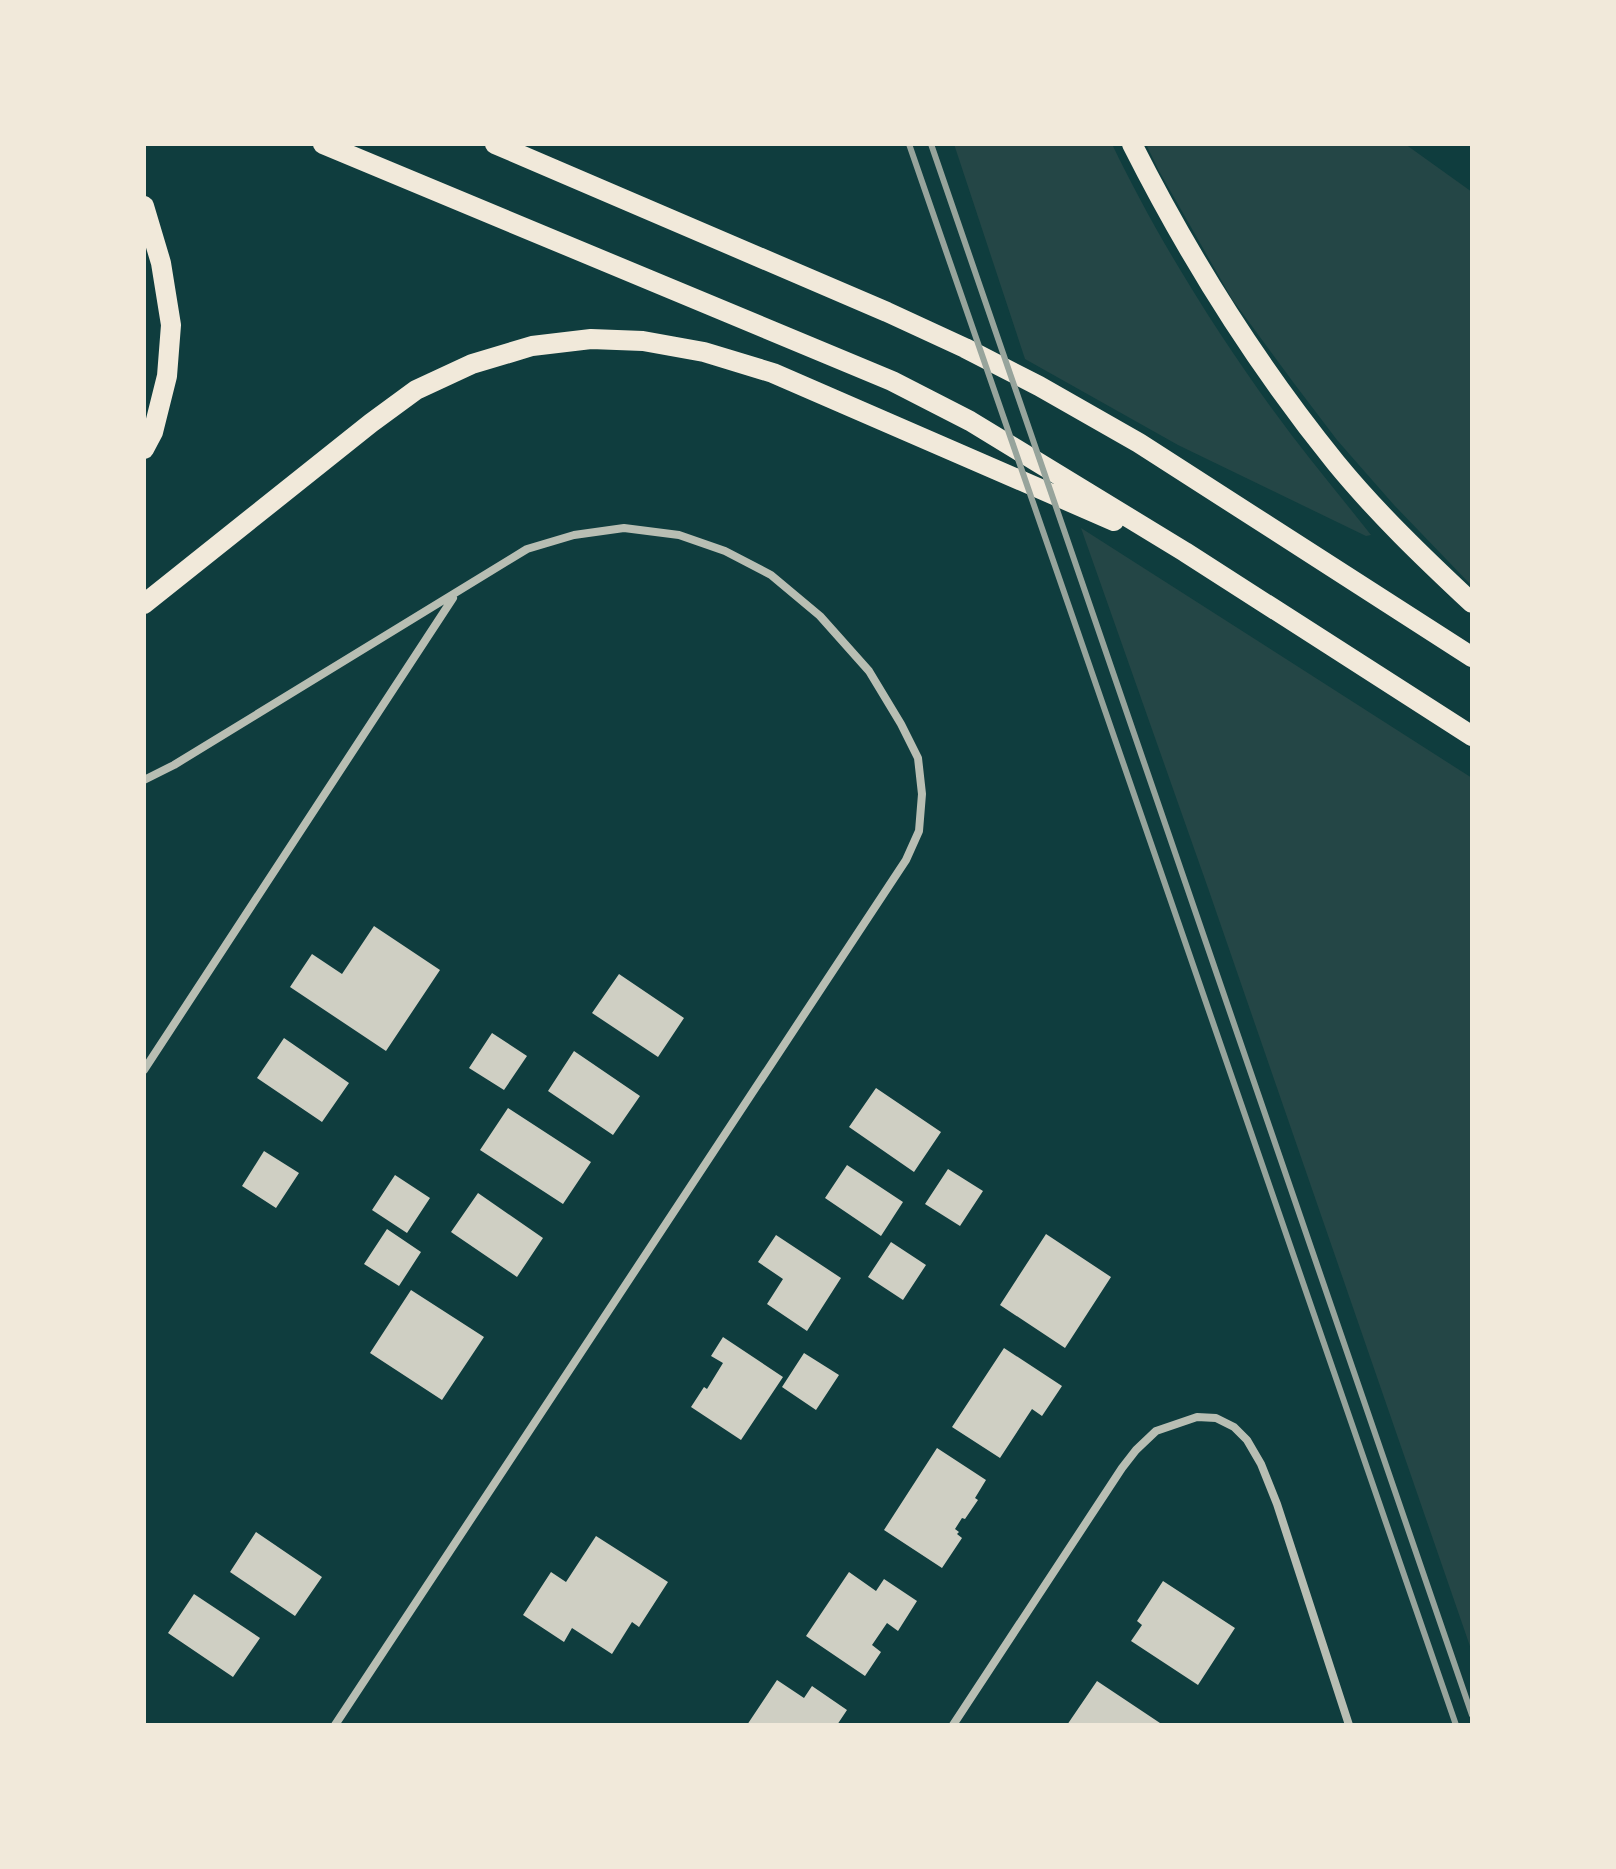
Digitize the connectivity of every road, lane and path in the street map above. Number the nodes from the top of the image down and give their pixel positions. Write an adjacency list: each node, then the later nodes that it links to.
1 (323, 144): 6 (main road)
2 (495, 144): 10 (main road)
3 (1132, 144): 8 (main road)
4 (144, 206): 5 (main road)
5 (144, 449)
6 (1185, 552): 9 (main road); 11 (main road)
7 (456, 594): 12 (street); 13 (street); 14 (street)
8 (1472, 603)
9 (144, 604)
10 (1472, 657)
11 (1472, 736)
12 (144, 780)
13 (144, 1070)
14 (335, 1725)
15 (953, 1725): 16 (street)
16 (1349, 1725)

